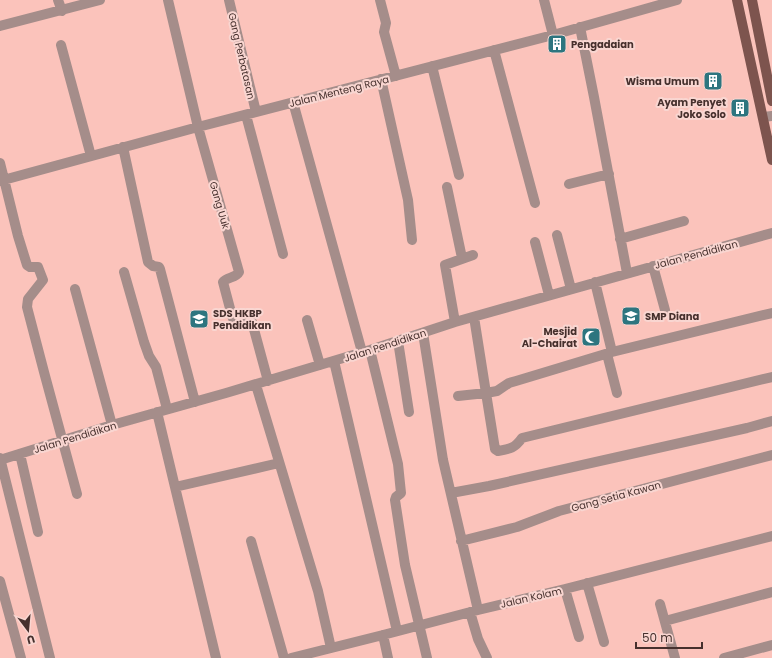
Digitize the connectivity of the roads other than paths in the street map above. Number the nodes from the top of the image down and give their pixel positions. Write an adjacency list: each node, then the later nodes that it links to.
1 (58, 0): 11 (street)
2 (100, 0): 11 (street)
3 (168, 0): 24 (street, Gang Uuk)
4 (229, 0): 22 (street, Gang Perbatasan)
5 (380, 0): 18 (street)
6 (544, 0): 14 (street)
7 (677, 0): 10 (street, Jalan Menteng Raya)
8 (737, 0): 23 (main road)
9 (752, 0): 20 (main road)
10 (661, 2): 13 (street, Jalan Menteng Raya)
11 (62, 11): 12 (street)
12 (0, 26)
13 (580, 27): 14 (street, Jalan Menteng Raya); 29 (street)
14 (553, 34): 16 (street, Jalan Menteng Raya)
15 (61, 45): 26 (street)
16 (494, 50): 17 (street, Jalan Menteng Raya); 34 (street)
17 (432, 66): 18 (street, Jalan Menteng Raya); 30 (street)
18 (396, 76): 19 (street, Jalan Menteng Raya)
19 (381, 79): 21 (street, Jalan Menteng Raya); 39 (street)
20 (772, 101)
21 (293, 102): 22 (street, Jalan Menteng Raya); 58 (street)
22 (250, 114): 24 (street, Jalan Menteng Raya); 41 (street, Gang Perbatasan)
23 (767, 116): 27 (main road)
24 (198, 126): 25 (street, Jalan Menteng Raya); 63 (street, Gang Uuk)
25 (122, 147): 26 (street, Jalan Menteng Raya); 68 (street)
26 (91, 156): 31 (street, Jalan Menteng Raya)
27 (772, 160)
28 (0, 163): 31 (street)
29 (609, 174): 32 (street); 38 (street)
30 (459, 176)
31 (2, 180): 74 (street)
32 (569, 184)
33 (447, 187): 43 (street)
34 (535, 203)
35 (684, 222): 38 (street)
36 (772, 233): 44 (street, Jalan Pendidikan)
37 (557, 235): 49 (street)
38 (620, 239): 46 (street)
39 (412, 240)
40 (535, 242): 50 (street)
41 (283, 254)
42 (473, 255): 43 (street)
43 (462, 258): 55 (street)
44 (654, 266): 46 (street, Jalan Pendidikan); 51 (street)
45 (124, 272): 69 (street)
46 (627, 273): 47 (street, Jalan Pendidikan)
47 (595, 282): 49 (street, Jalan Pendidikan); 59 (street)
48 (75, 289): 73 (street)
49 (571, 289): 50 (street, Jalan Pendidikan)
50 (549, 295): 53 (street, Jalan Pendidikan)
51 (665, 310)
52 (772, 313): 59 (street)
53 (474, 317): 55 (street, Jalan Pendidikan); 66 (street)
54 (307, 320): 61 (street)
55 (455, 322): 56 (street, Jalan Pendidikan)
56 (423, 333): 57 (street, Jalan Pendidikan); 80 (street)
57 (398, 340): 58 (street, Jalan Pendidikan); 71 (street)
58 (366, 351): 60 (street, Jalan Pendidikan); 93 (street)
59 (610, 353): 65 (street); 66 (street)
60 (334, 361): 61 (street, Jalan Pendidikan); 94 (street)
61 (320, 365): 63 (street, Jalan Pendidikan)
62 (772, 376): 66 (street)
63 (268, 381): 64 (street, Jalan Pendidikan)
64 (256, 385): 68 (street, Jalan Pendidikan); 78 (street)
65 (617, 392)
66 (486, 393): 67 (street)
67 (458, 396)
68 (195, 402): 69 (street, Jalan Pendidikan)
69 (167, 409): 70 (street, Jalan Pendidikan)
70 (157, 412): 73 (street, Jalan Pendidikan); 79 (street)
71 (410, 412)
72 (772, 421): 80 (street)
73 (112, 425): 74 (street, Jalan Pendidikan)
74 (62, 440): 75 (street, Jalan Pendidikan); 81 (street)
75 (20, 454): 77 (street, Jalan Pendidikan); 82 (street)
76 (772, 455): 84 (street, Gang Setia Kawan)
77 (0, 460): 102 (street)
78 (279, 463): 79 (street); 99 (street)
79 (175, 487): 103 (street)
80 (451, 493): 84 (street)
81 (77, 494)
82 (38, 532)
83 (772, 536): 87 (street, Jalan Kolam)
84 (461, 541): 91 (street)
85 (251, 542): 104 (street)
86 (0, 581): 101 (street)
87 (587, 583): 88 (street, Jalan Kolam); 97 (street)
88 (565, 589): 91 (street, Jalan Kolam); 96 (street)
89 (772, 592): 92 (street)
90 (660, 604): 92 (street)
91 (474, 611): 93 (street, Jalan Kolam); 108 (street)
92 (665, 621): 109 (street)
93 (419, 625): 94 (street, Jalan Kolam); 107 (street)
94 (397, 631): 95 (street, Jalan Kolam)
95 (383, 635): 99 (street, Jalan Kolam); 106 (street)
96 (579, 637)
97 (604, 642)
98 (772, 645): 100 (street)
99 (328, 652): 105 (street, Jalan Kolam)
100 (745, 655): 110 (street)
101 (21, 658)
102 (50, 658)
103 (216, 658)
104 (284, 658)
105 (290, 658)
106 (388, 658)
107 (427, 658)
108 (487, 658)
109 (675, 658)
110 (724, 658)

